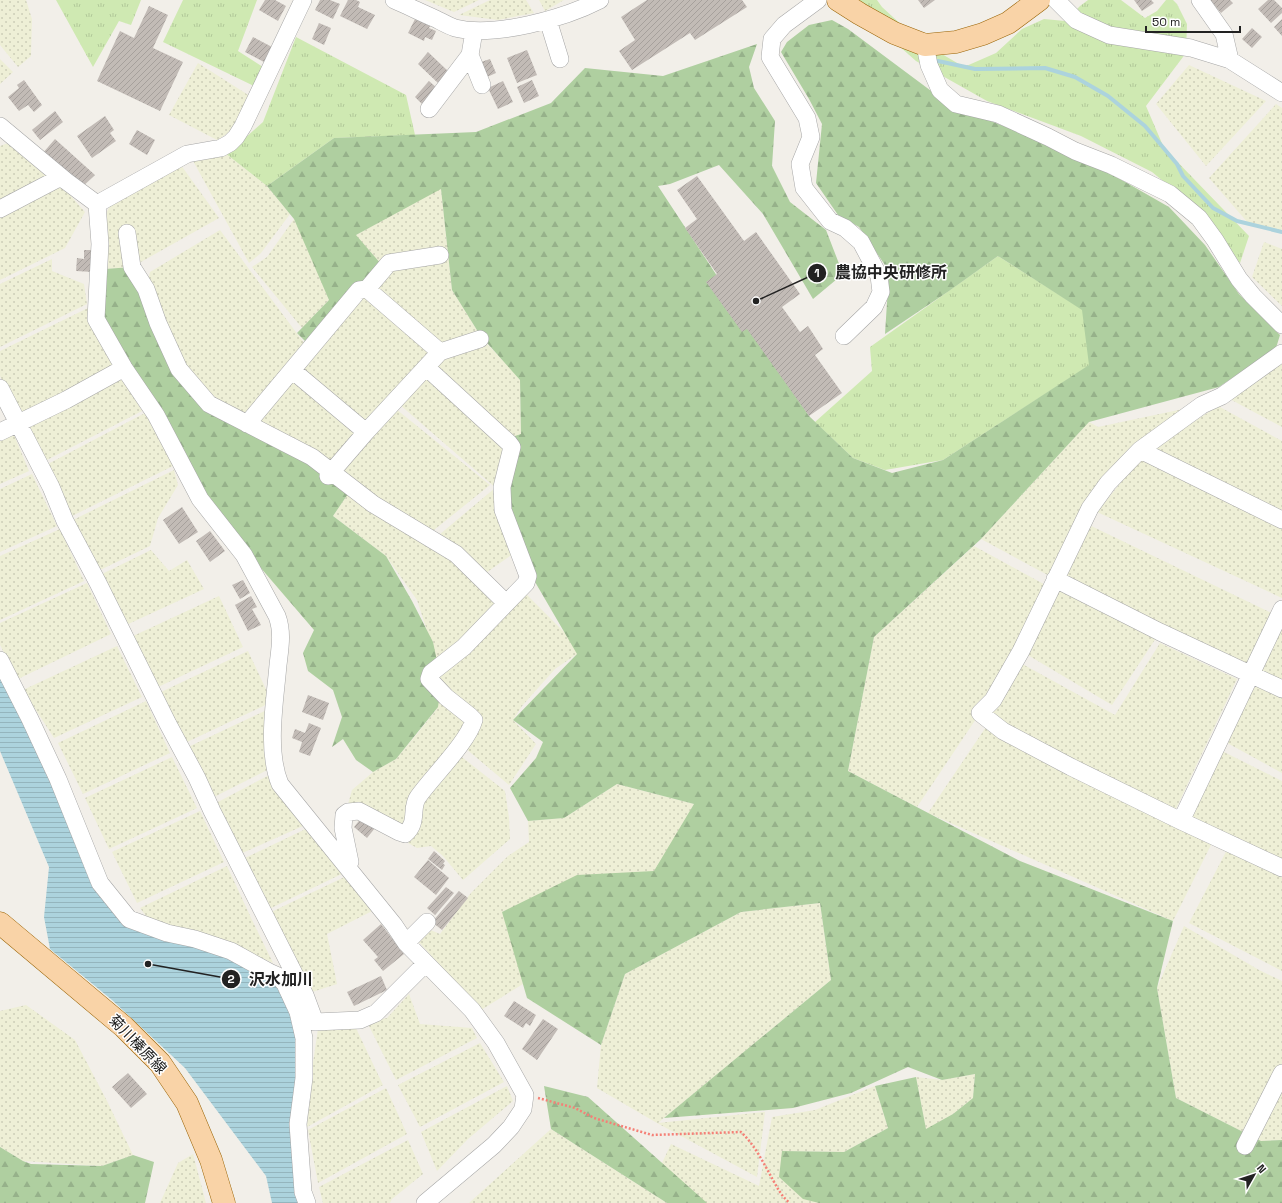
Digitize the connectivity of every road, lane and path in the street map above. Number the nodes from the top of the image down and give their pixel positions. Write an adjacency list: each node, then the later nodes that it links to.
1 (302, 0): 20 (street)
2 (394, 0): 10 (street)
3 (600, 0): 9 (street)
4 (818, 0): 26 (street)
5 (838, 0): 11 (main road)
6 (1039, 0): 11 (main road)
7 (1056, 0): 14 (street)
8 (1200, 0): 14 (street)
9 (548, 20): 10 (street); 13 (street)
10 (474, 31): 12 (street)
11 (925, 45): 25 (street)
12 (470, 55): 15 (street); 17 (street)
13 (560, 59)
14 (1230, 60): 16 (street)
15 (482, 85)
16 (1282, 93)
17 (429, 109)
18 (0, 126): 19 (street)
19 (61, 177): 20 (street); 21 (street)
20 (97, 204): 31 (street)
21 (0, 209)
22 (127, 233): 35 (street)
23 (440, 255): 24 (street)
24 (367, 289): 28 (street); 32 (street)
25 (1282, 325)
26 (844, 336)
27 (480, 339): 28 (street)
28 (440, 352): 30 (street)
29 (1282, 353): 38 (street)
30 (426, 367): 37 (street); 42 (street)
31 (124, 368): 34 (street); 48 (street)
32 (292, 370): 35 (street); 37 (street)
33 (0, 388): 34 (street)
34 (17, 423): 36 (street); 53 (street)
35 (247, 424): 39 (street)
36 (0, 432)
37 (366, 432): 39 (street)
38 (1140, 450): 40 (street); 41 (street)
39 (330, 474): 42 (street)
40 (1282, 520)
41 (1055, 579): 45 (street); 47 (street)
42 (506, 603): 48 (street)
43 (1282, 609): 45 (street)
44 (0, 660): 58 (street)
45 (1251, 675): 46 (street); 47 (street)
46 (1282, 689)
47 (1181, 821): 49 (street)
48 (348, 867): 52 (street)
49 (1282, 868)
50 (427, 922): 52 (street)
51 (0, 923): 57 (main road, 菊川榛原線)
52 (406, 942): 53 (street)
53 (426, 962): 55 (street)
54 (1282, 1073): 56 (street)
55 (525, 1095): 59 (street); 60 (path)
56 (1245, 1146)
57 (224, 1203)
58 (307, 1203)
59 (425, 1203)
60 (790, 1203)

